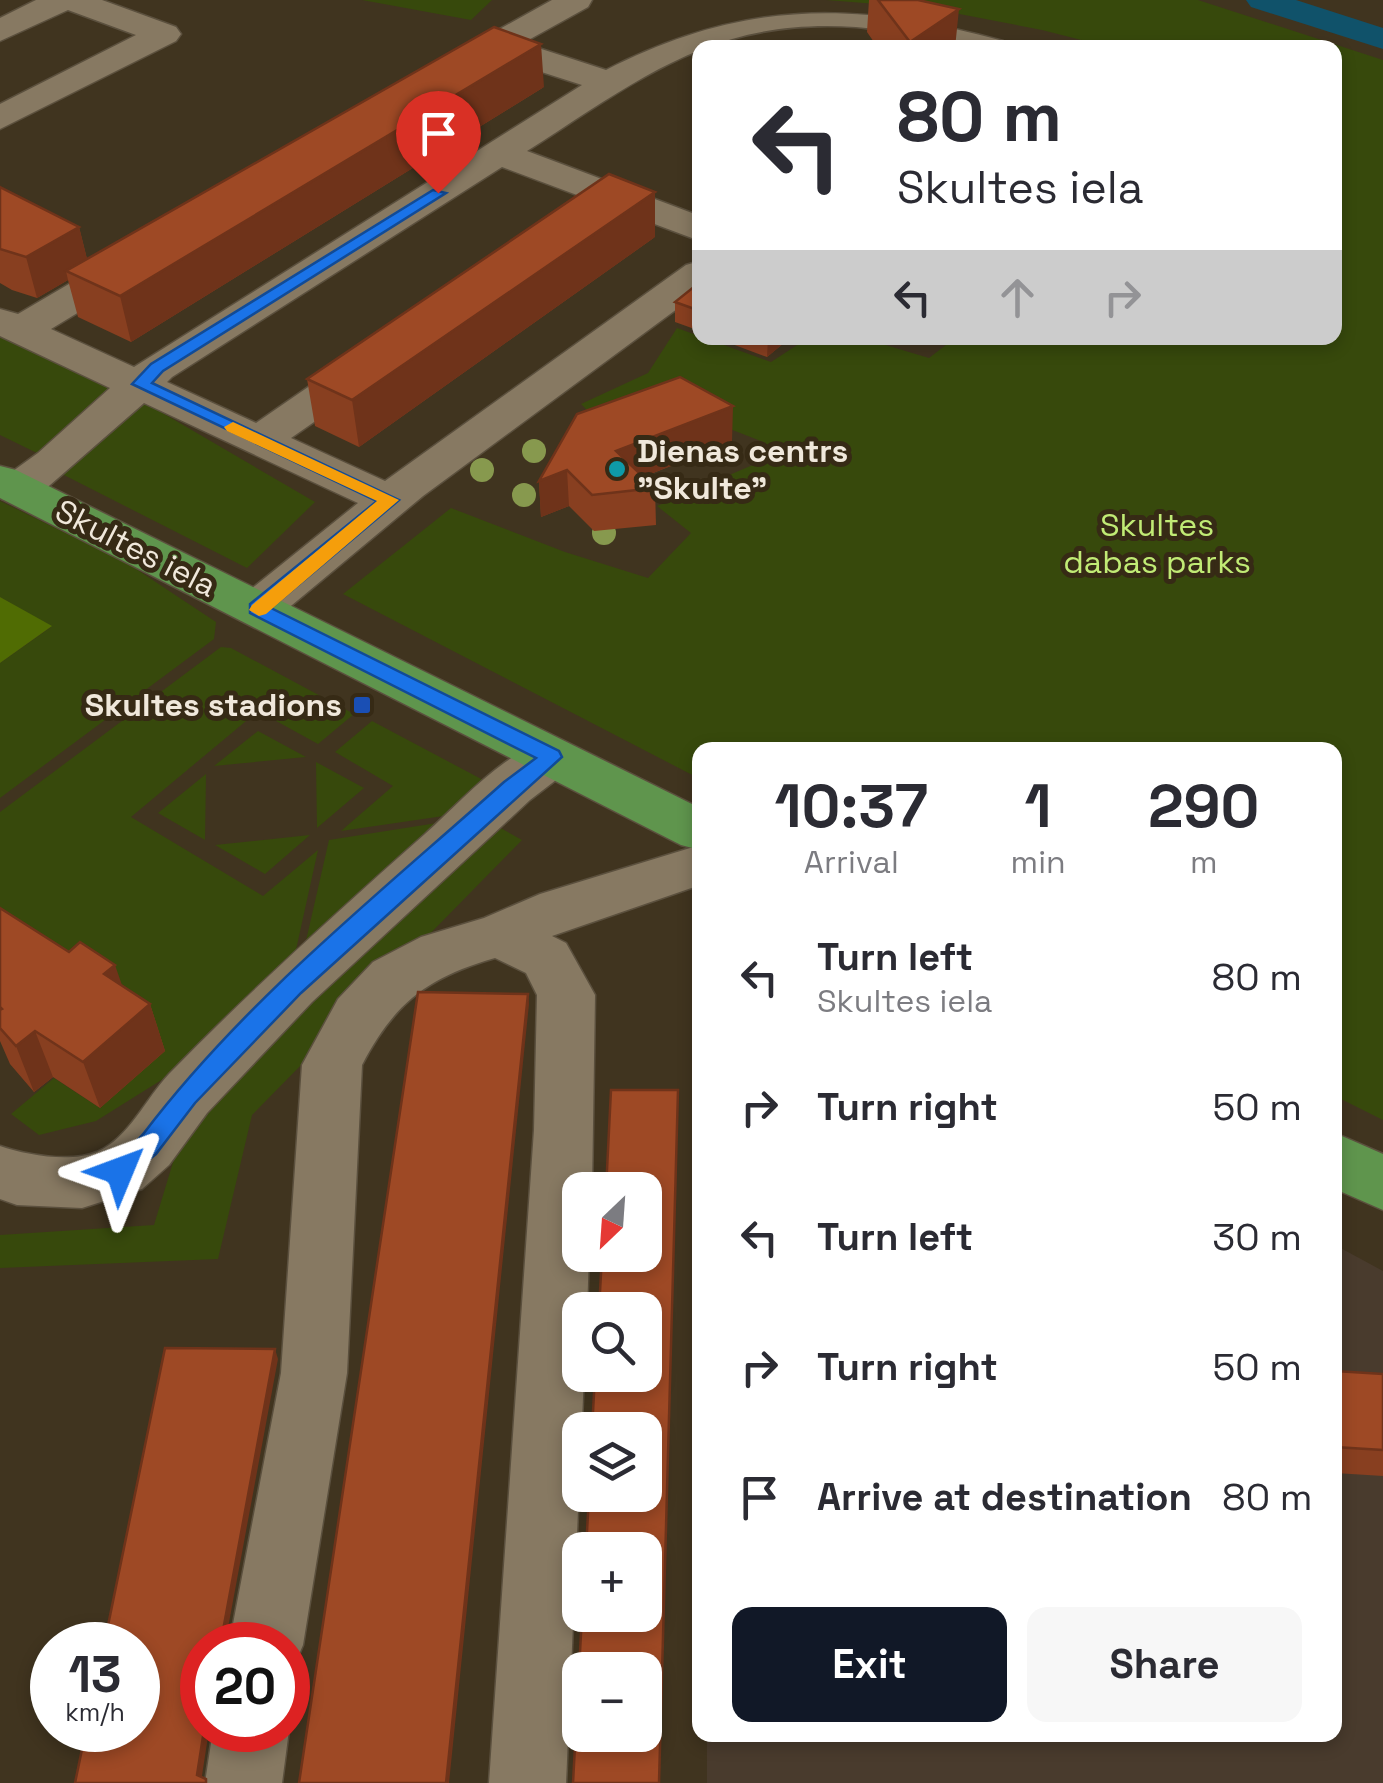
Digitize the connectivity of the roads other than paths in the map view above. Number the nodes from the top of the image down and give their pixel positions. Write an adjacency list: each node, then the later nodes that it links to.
1 (62, 0): 4 (street)
2 (71, 0): 10 (street)
3 (576, 0): 7 (street)
4 (16, 10): 5 (street)
5 (0, 31)
6 (966, 40): 8 (street)
7 (494, 46): 8 (street); 9 (street)
8 (610, 83): 11 (street)
9 (417, 90)
10 (0, 118)
11 (501, 154): 12 (street); 17 (street)
12 (692, 227)
13 (170, 241): 15 (street)
14 (692, 279): 20 (street)
15 (11, 326): 17 (street)
16 (406, 338): 18 (street)
17 (141, 384): 18 (street); 19 (street)
18 (260, 440): 20 (street)
19 (9, 484): 21 (main road, Skultes iela)
20 (390, 500): 21 (street)
21 (257, 609): 22 (main road, Skultes iela)
22 (552, 757): 23 (main road, Skultes iela); 27 (street)
23 (692, 828)
24 (692, 868): 25 (street)
25 (500, 935): 29 (street); 32 (street)
26 (1342, 1164): 28 (main road)
27 (0, 1172)
28 (1383, 1184)
29 (270, 1622)
30 (248, 1752): 31 (street)
31 (243, 1783)
32 (528, 1783)

